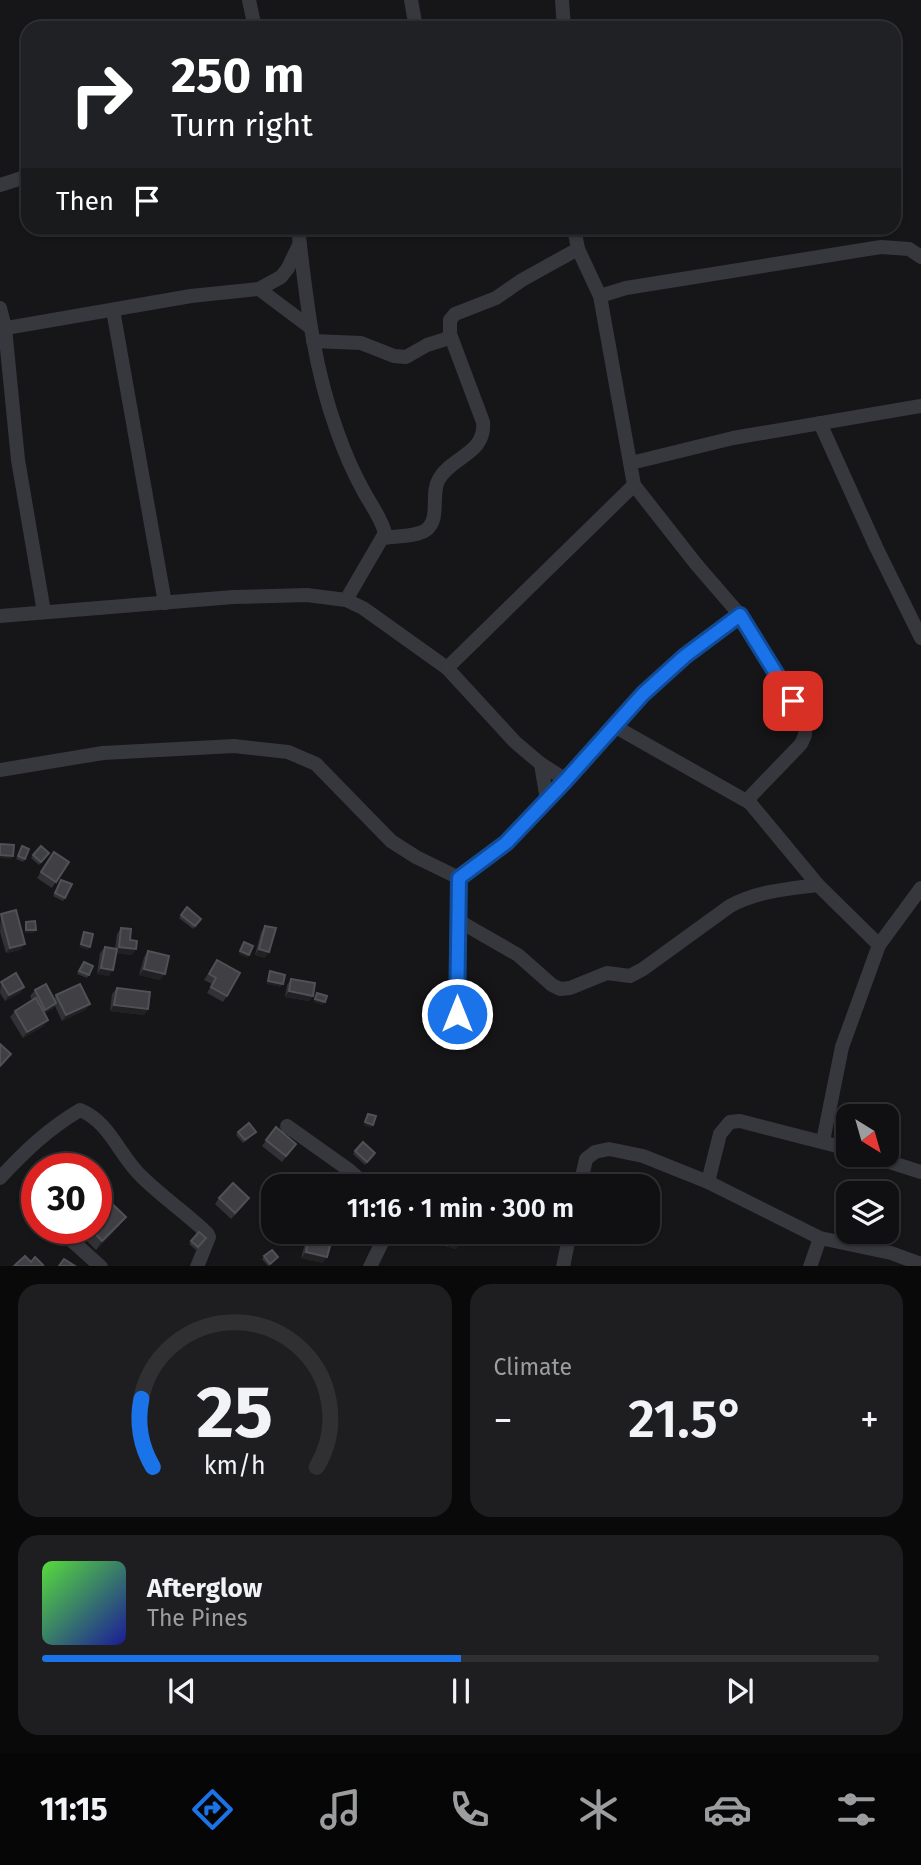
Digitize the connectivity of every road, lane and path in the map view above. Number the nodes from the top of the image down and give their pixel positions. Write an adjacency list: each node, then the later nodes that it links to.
1 (249, 0): 4 (street)
2 (411, 0): 5 (street)
3 (562, 0): 6 (street)
4 (254, 21)
5 (415, 21)
6 (564, 21)
7 (21, 178): 8 (street)
8 (0, 185)
9 (299, 235): 11 (street)
10 (575, 235): 12 (street)
11 (300, 244): 14 (street); 19 (street)
12 (578, 249): 15 (street); 20 (street)
13 (921, 257): 15 (street)
14 (259, 289): 17 (street); 19 (street)
15 (600, 296): 23 (street)
16 (0, 308): 18 (street)
17 (113, 310): 18 (street); 27 (street)
18 (2, 329): 28 (street)
19 (312, 334): 20 (street); 25 (street)
20 (450, 334): 25 (street)
21 (921, 406): 22 (street)
22 (820, 424): 23 (street); 31 (street)
23 (631, 463): 24 (street)
24 (634, 485): 29 (street); 32 (street)
25 (383, 538): 26 (street)
26 (346, 600): 27 (street); 32 (street)
27 (165, 603): 28 (street)
28 (44, 612): 30 (street)
29 (740, 615): 33 (street); 38 (street)
30 (0, 616)
31 (921, 638)
32 (447, 668): 34 (street)
33 (614, 726): 36 (street); 38 (street)
34 (541, 764): 36 (street); 37 (street)
35 (0, 770): 39 (street)
36 (566, 780): 37 (street)
37 (547, 800): 39 (street)
38 (750, 803): 40 (street)
39 (459, 878): 42 (street)
40 (818, 885): 42 (street); 43 (street)
41 (921, 888): 43 (street)
42 (457, 920): 44 (street)
43 (879, 945): 46 (street)
44 (457, 1014)
45 (287, 1126): 50 (street)
46 (823, 1140): 47 (street); 53 (street)
47 (836, 1144)
48 (900, 1165): 49 (street)
49 (921, 1172)
50 (354, 1174)
51 (583, 1174): 53 (street)
52 (0, 1178): 60 (street)
53 (708, 1182): 54 (street)
54 (820, 1238): 58 (street); 63 (street)
55 (76, 1244): 59 (street)
56 (381, 1244): 61 (street)
57 (568, 1244): 62 (street)
58 (921, 1264)
59 (101, 1266)
60 (197, 1266)
61 (370, 1266)
62 (563, 1266)
63 (810, 1266)

